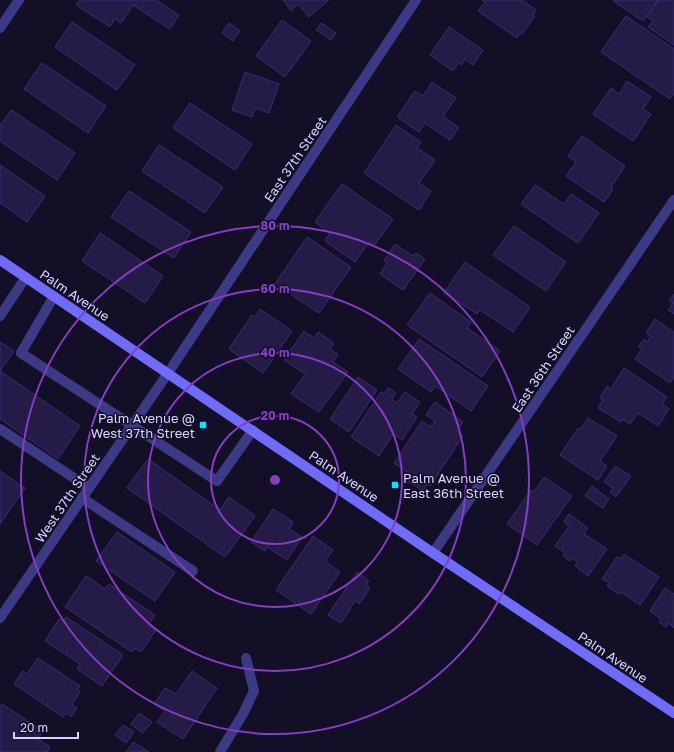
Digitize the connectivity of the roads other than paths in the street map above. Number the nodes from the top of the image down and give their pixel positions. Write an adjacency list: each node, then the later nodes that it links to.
1 (19, 0): 3 (street)
2 (416, 0): 9 (street, East 37th Street)
3 (0, 28)
4 (674, 200): 15 (street, East 36th Street)
5 (0, 260): 6 (main road, Palm Avenue)
6 (26, 277): 7 (main road, Palm Avenue); 8 (street)
7 (54, 296): 9 (main road, Palm Avenue); 10 (street)
8 (0, 316)
9 (168, 373): 10 (street, West 37th Street); 12 (main road, Palm Avenue)
10 (132, 426): 12 (street); 13 (street, West 37th Street)
11 (0, 429): 13 (street)
12 (253, 430): 15 (main road, Palm Avenue)
13 (89, 488): 14 (street, West 37th Street)
14 (82, 498): 16 (street); 17 (street, West 37th Street)
15 (433, 553): 19 (main road, Palm Avenue)
16 (193, 571)
17 (0, 618)
18 (246, 658): 20 (street)
19 (674, 713)
20 (220, 752)

